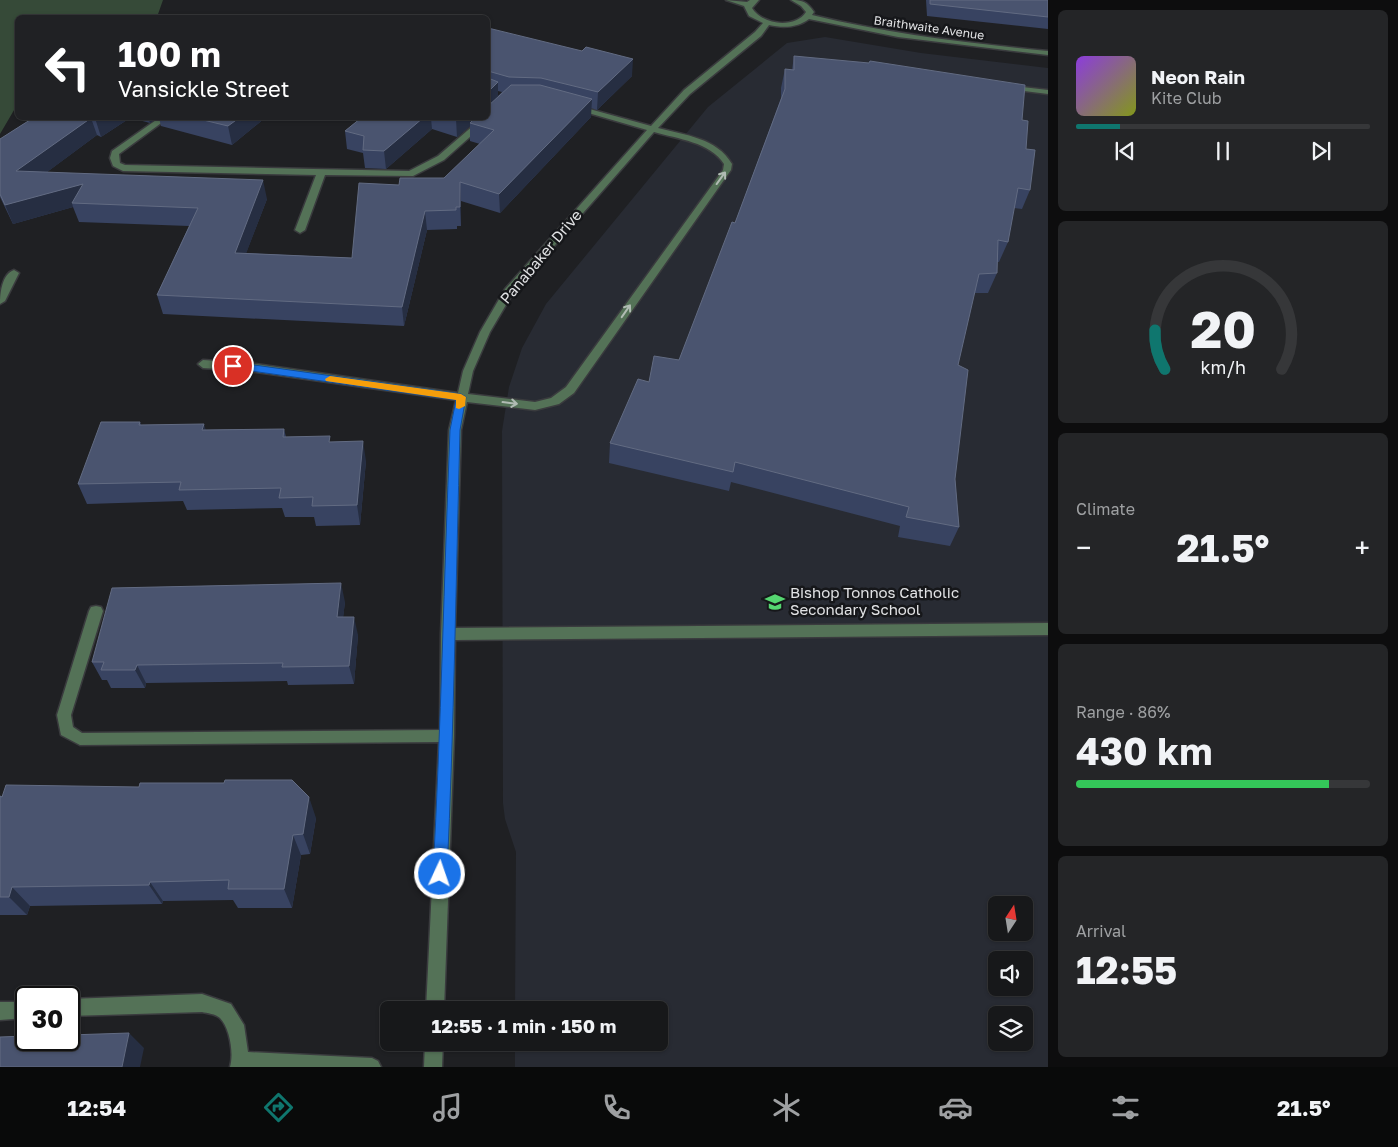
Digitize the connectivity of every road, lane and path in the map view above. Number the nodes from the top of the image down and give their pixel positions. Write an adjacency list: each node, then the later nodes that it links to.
1 (730, 0): 4 (street)
2 (755, 0): 4 (street)
3 (796, 0): 5 (street)
4 (748, 5): 6 (street)
5 (809, 17): 6 (street); 7 (street, Braithwaite Avenue)
6 (767, 23): 13 (street, Panabaker Drive)
7 (1048, 53)
8 (1000, 86): 9 (street)
9 (1048, 92)
10 (567, 106): 13 (street)
11 (161, 120): 14 (street)
12 (484, 120): 14 (street)
13 (652, 129): 19 (street, Panabaker Drive); 19 (street, one-way to 13)
14 (321, 173): 15 (street)
15 (300, 230)
16 (14, 273): 17 (street)
17 (0, 301)
18 (203, 364): 19 (street)
19 (461, 397): 22 (street, Panabaker Drive)
20 (96, 611): 23 (street)
21 (1048, 629): 22 (street)
22 (448, 634): 23 (street, Panabaker Drive)
23 (447, 736): 24 (street, Panabaker Drive)
24 (435, 1001)
25 (80, 1008): 29 (street)
26 (15, 1010): 27 (street)
27 (0, 1011)
28 (434, 1051): 31 (street)
29 (240, 1063): 30 (street)
30 (372, 1067)
31 (433, 1067)

